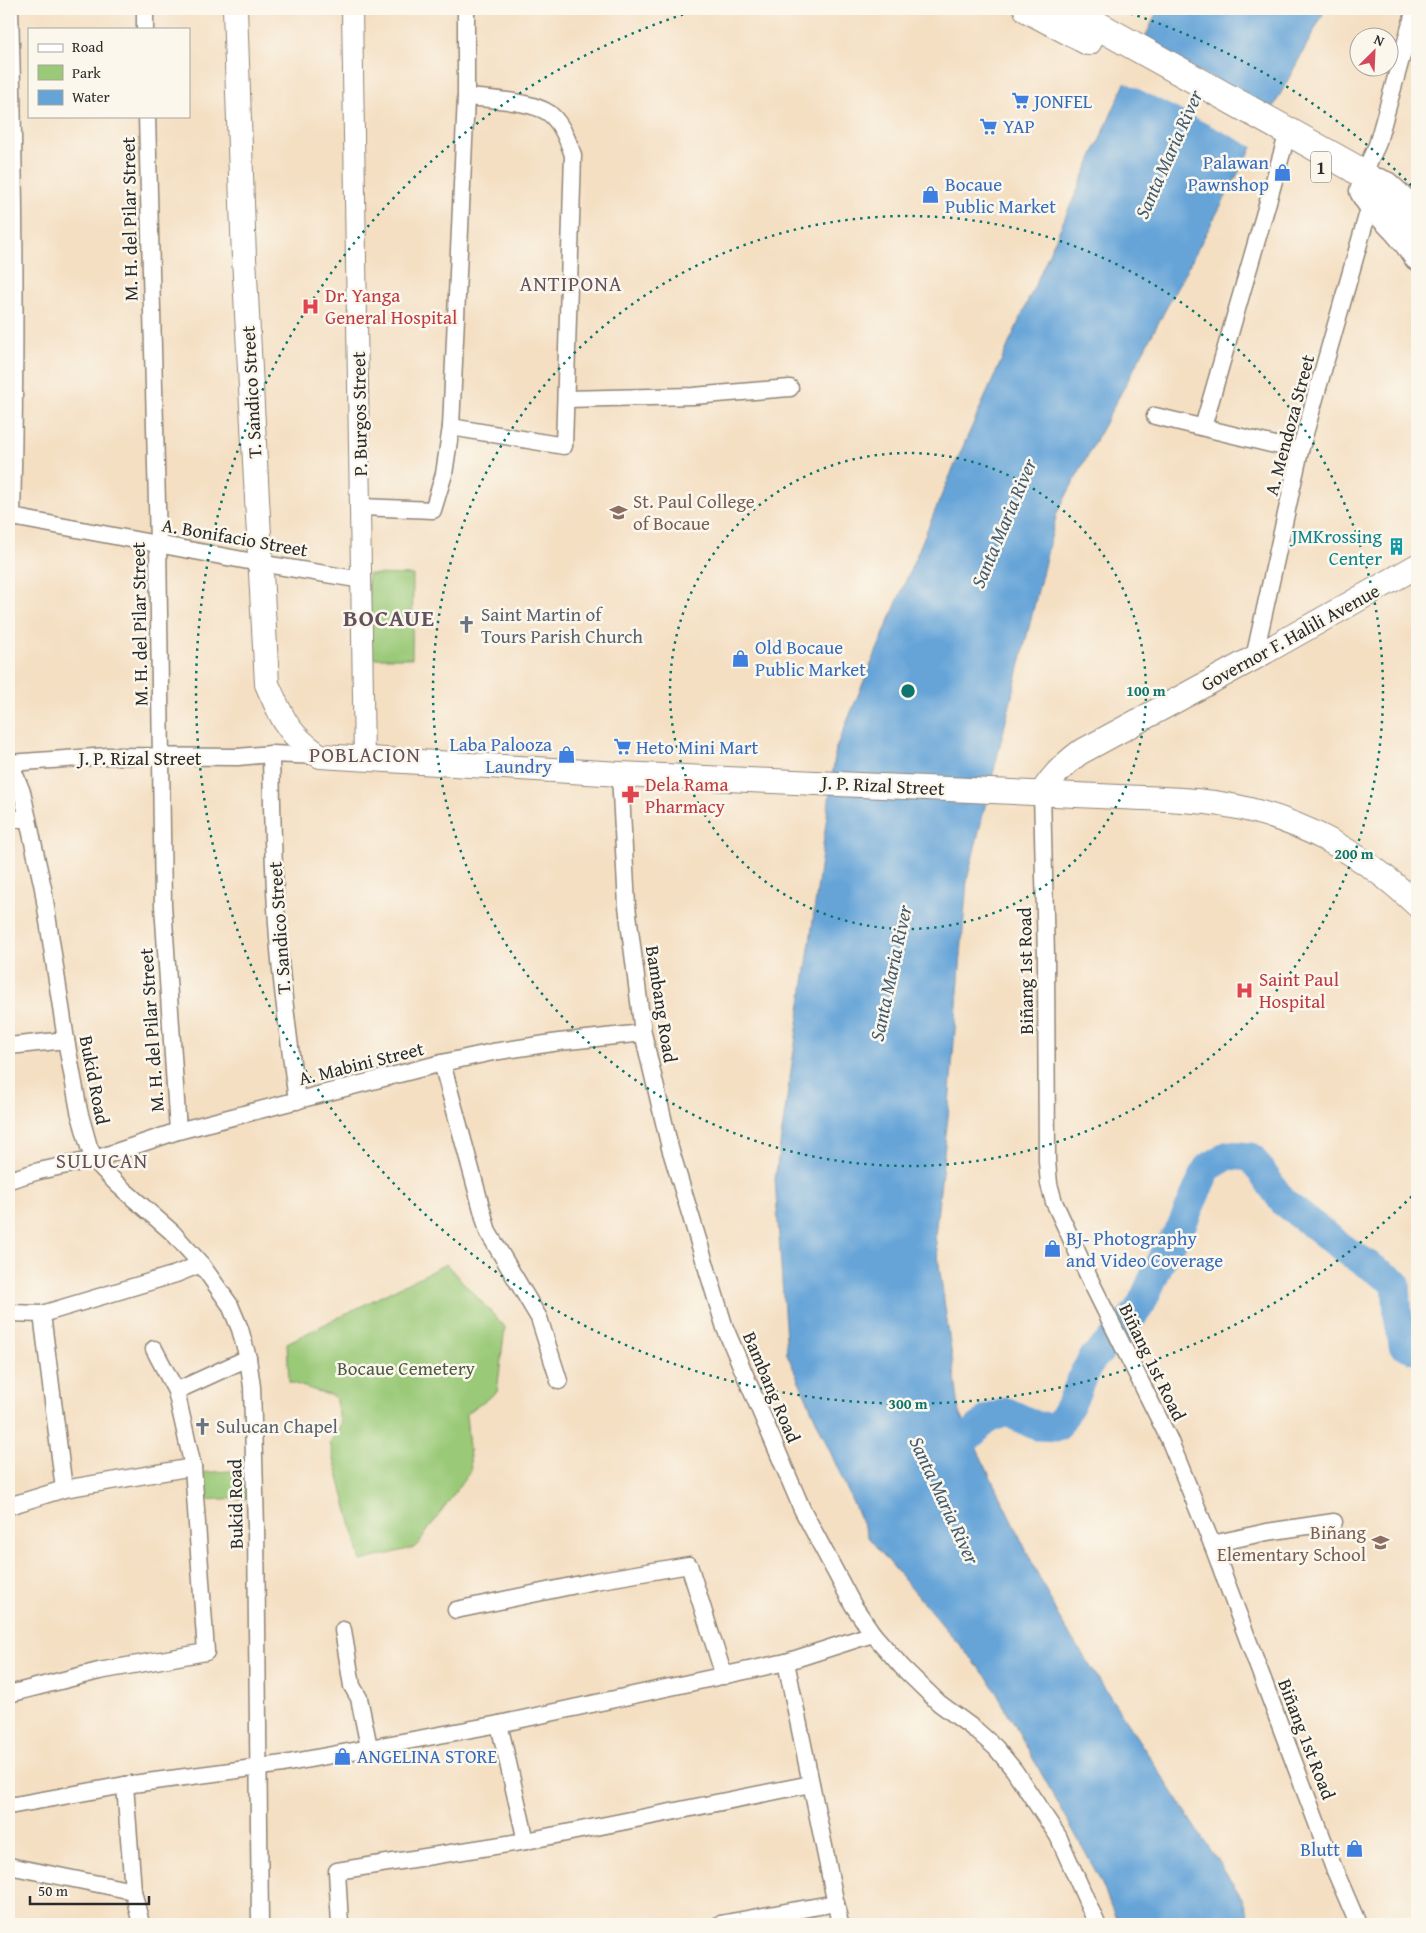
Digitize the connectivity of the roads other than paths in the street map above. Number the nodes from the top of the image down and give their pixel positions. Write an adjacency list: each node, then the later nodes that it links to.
1 (10, 9): 24 (street, A. Bonifacio Street)
2 (145, 9): 9 (street)
3 (235, 9): 25 (main road, T. Sandico Street)
4 (352, 9): 23 (street, P. Burgos Street)
5 (466, 9): 11 (street)
6 (1028, 9): 10 (highway, 1)
7 (1068, 9): 10 (highway, 1)
8 (1416, 9): 14 (street, A. Mendoza Street)
9 (145, 28)
10 (1120, 49): 13 (highway, 1)
11 (466, 97): 18 (street); 20 (street)
12 (147, 118): 24 (street, M. H. del Pilar Street)
13 (1285, 137): 14 (highway, 1); 21 (street)
14 (1377, 194): 15 (highway, 1); 16 (main road, 1); 22 (street, A. Mendoza Street)
15 (1417, 232)
16 (1417, 257)
17 (790, 388): 18 (street)
18 (566, 399): 20 (street)
19 (1155, 416): 21 (street)
20 (451, 426): 23 (street)
21 (1203, 427): 22 (street)
22 (1300, 451): 28 (street, A. Mendoza Street)
23 (361, 507): 27 (street, P. Burgos Street)
24 (158, 543): 25 (street, A. Bonifacio Street); 31 (street, M. H. del Pilar Street)
25 (259, 563): 27 (street, A. Bonifacio Street); 30 (main road, T. Sandico Street)
26 (1417, 566): 28 (main road, Governor F. Halili Avenue)
27 (362, 580): 32 (street, P. Burgos Street)
28 (1254, 658): 35 (main road, Governor F. Halili Avenue)
29 (272, 754): 30 (street, J. P. Rizal Street); 31 (street, J. P. Rizal Street); 43 (street, T. Sandico Street)
30 (320, 756): 32 (main road, J. P. Rizal Street)
31 (161, 757): 33 (street, J. P. Rizal Street); 44 (street, M. H. del Pilar Street)
32 (364, 759): 34 (main road, J. P. Rizal Street)
33 (9, 762): 37 (street, Bukid Road)
34 (620, 774): 35 (main road, J. P. Rizal Street); 39 (street, Bambang Road)
35 (1042, 793): 38 (main road, J. P. Rizal Street); 58 (street, Biñang 1st Road)
36 (9, 818): 37 (street)
37 (28, 819): 40 (street, Bukid Road)
38 (1417, 905)
39 (643, 1033): 42 (street, A. Mabini Street); 61 (street, Bambang Road)
40 (66, 1040): 41 (street); 45 (street, Bukid Road)
41 (9, 1046)
42 (442, 1063): 43 (street, A. Mabini Street); 52 (street)
43 (297, 1101): 44 (street, A. Mabini Street)
44 (178, 1131): 45 (street, A. Mabini Street)
45 (95, 1159): 46 (street, A. Mabini Street); 47 (street, Bukid Road)
46 (9, 1180)
47 (201, 1264): 49 (street); 51 (street, Bukid Road)
48 (9, 1313): 49 (street)
49 (42, 1314): 55 (street)
50 (154, 1349): 53 (street)
51 (248, 1358): 53 (street); 67 (street, Bukid Road)
52 (559, 1381)
53 (176, 1392): 54 (street)
54 (192, 1467): 55 (street); 64 (street)
55 (64, 1489): 56 (street)
56 (9, 1506)
57 (1334, 1522): 58 (street)
58 (1212, 1544): 81 (street, Biñang 1st Road)
59 (456, 1610): 63 (street)
60 (343, 1630): 66 (street)
61 (873, 1634): 62 (street); 80 (street, Bambang Road)
62 (786, 1662): 63 (street); 68 (street)
63 (724, 1676): 65 (street)
64 (9, 1694)
65 (499, 1724): 66 (street); 71 (street)
66 (369, 1747): 67 (street)
67 (261, 1767): 69 (street); 76 (street, Bukid Road)
68 (811, 1784): 71 (street); 74 (street)
69 (125, 1785): 70 (street); 73 (street)
70 (9, 1806)
71 (526, 1841): 77 (street)
72 (9, 1866): 73 (street)
73 (133, 1891): 75 (street)
74 (836, 1903): 78 (street); 79 (street)
75 (141, 1924)
76 (260, 1924)
77 (340, 1924)
78 (720, 1924)
79 (840, 1924)
80 (1097, 1924)
81 (1358, 1924)

